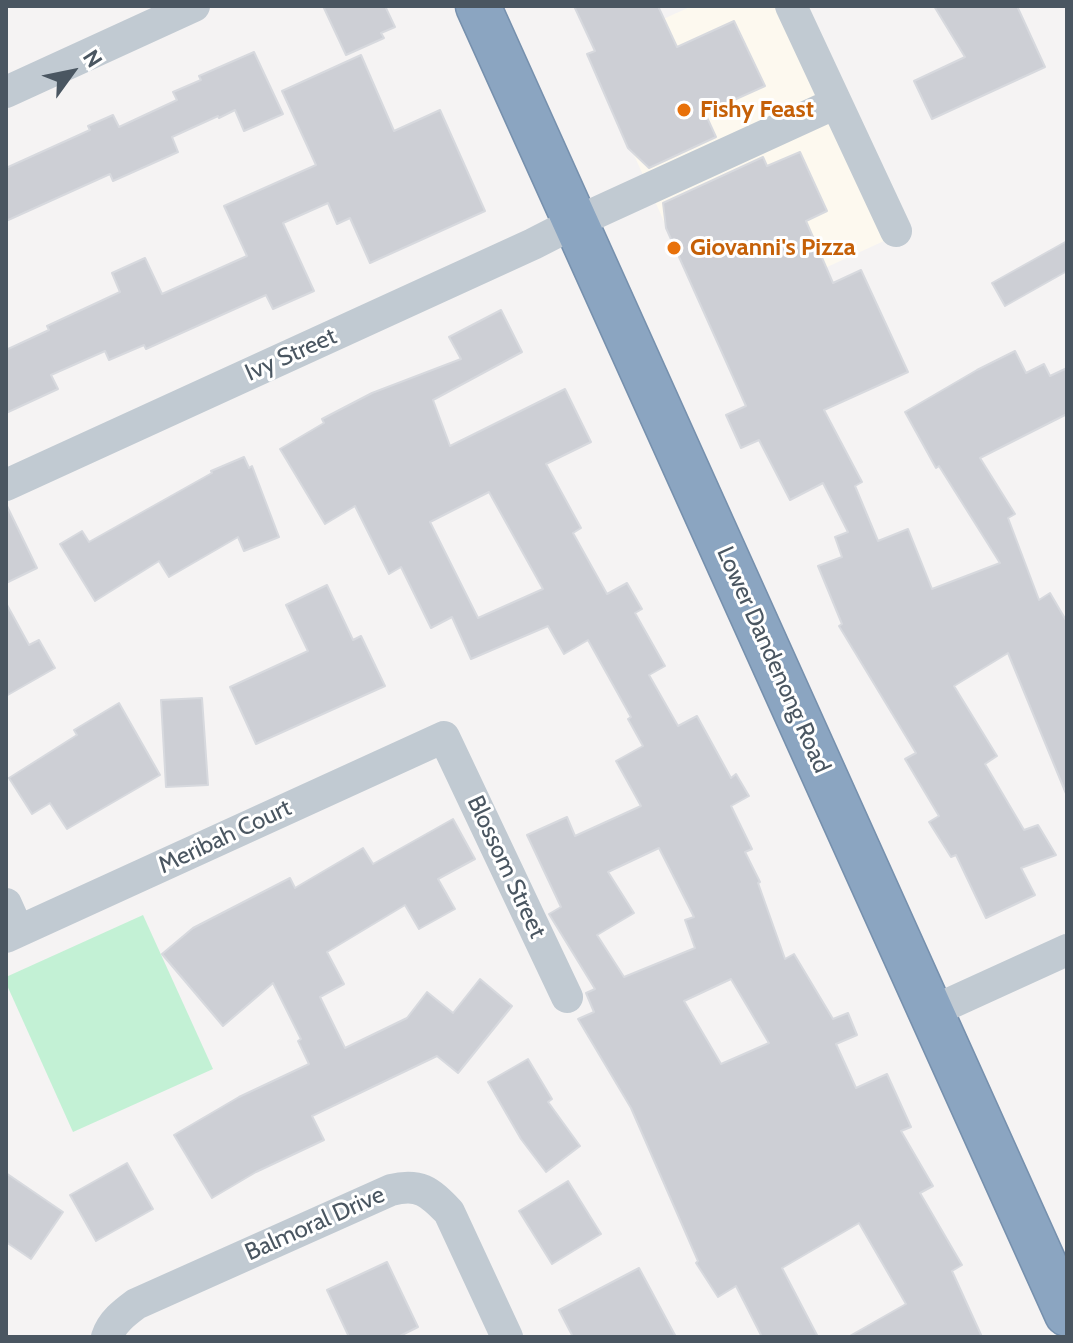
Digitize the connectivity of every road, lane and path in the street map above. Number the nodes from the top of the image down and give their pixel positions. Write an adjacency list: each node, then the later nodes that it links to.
1 (194, 6): 4 (street)
2 (478, 6): 6 (highway, Lower Dandenong Road)
3 (791, 6): 5 (street)
4 (6, 92)
5 (836, 103): 6 (street, Ivy Street); 7 (street)
6 (576, 222): 8 (street, Ivy Street); 13 (highway, Lower Dandenong Road)
7 (896, 231)
8 (6, 485)
9 (444, 737): 10 (street, Meribah Court); 12 (street, Blossom Street)
10 (10, 924)
11 (1067, 950): 13 (street)
12 (567, 997)
13 (931, 1012): 14 (highway, Lower Dandenong Road)
14 (1067, 1314)
15 (107, 1337): 16 (street, Balmoral Drive)
16 (507, 1337)

